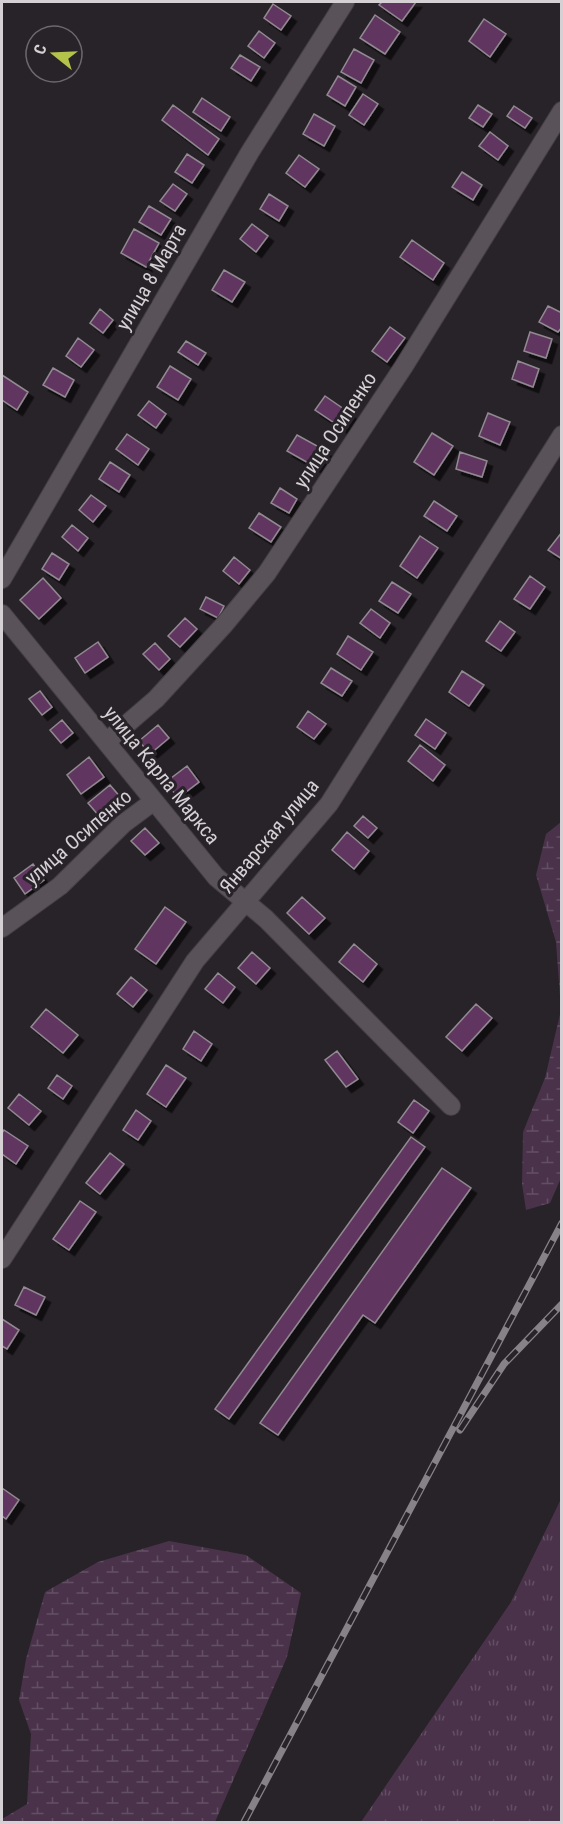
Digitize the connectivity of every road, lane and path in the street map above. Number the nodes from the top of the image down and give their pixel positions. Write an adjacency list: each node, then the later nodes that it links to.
1 (345, 2): 4 (street, улица 8 Марта)
2 (561, 111): 6 (street, улица Осипенко)
3 (561, 435): 8 (street, Январская улица)
4 (2, 579)
5 (2, 614): 6 (street, улица Карла Маркса)
6 (106, 742): 7 (street, улица Карла Маркса)
7 (154, 801): 8 (street, улица Карла Маркса); 9 (street, улица Осипенко)
8 (244, 901): 10 (street, улица Карла Маркса); 11 (street, Январская улица)
9 (2, 928)
10 (451, 1106)
11 (2, 1259)

